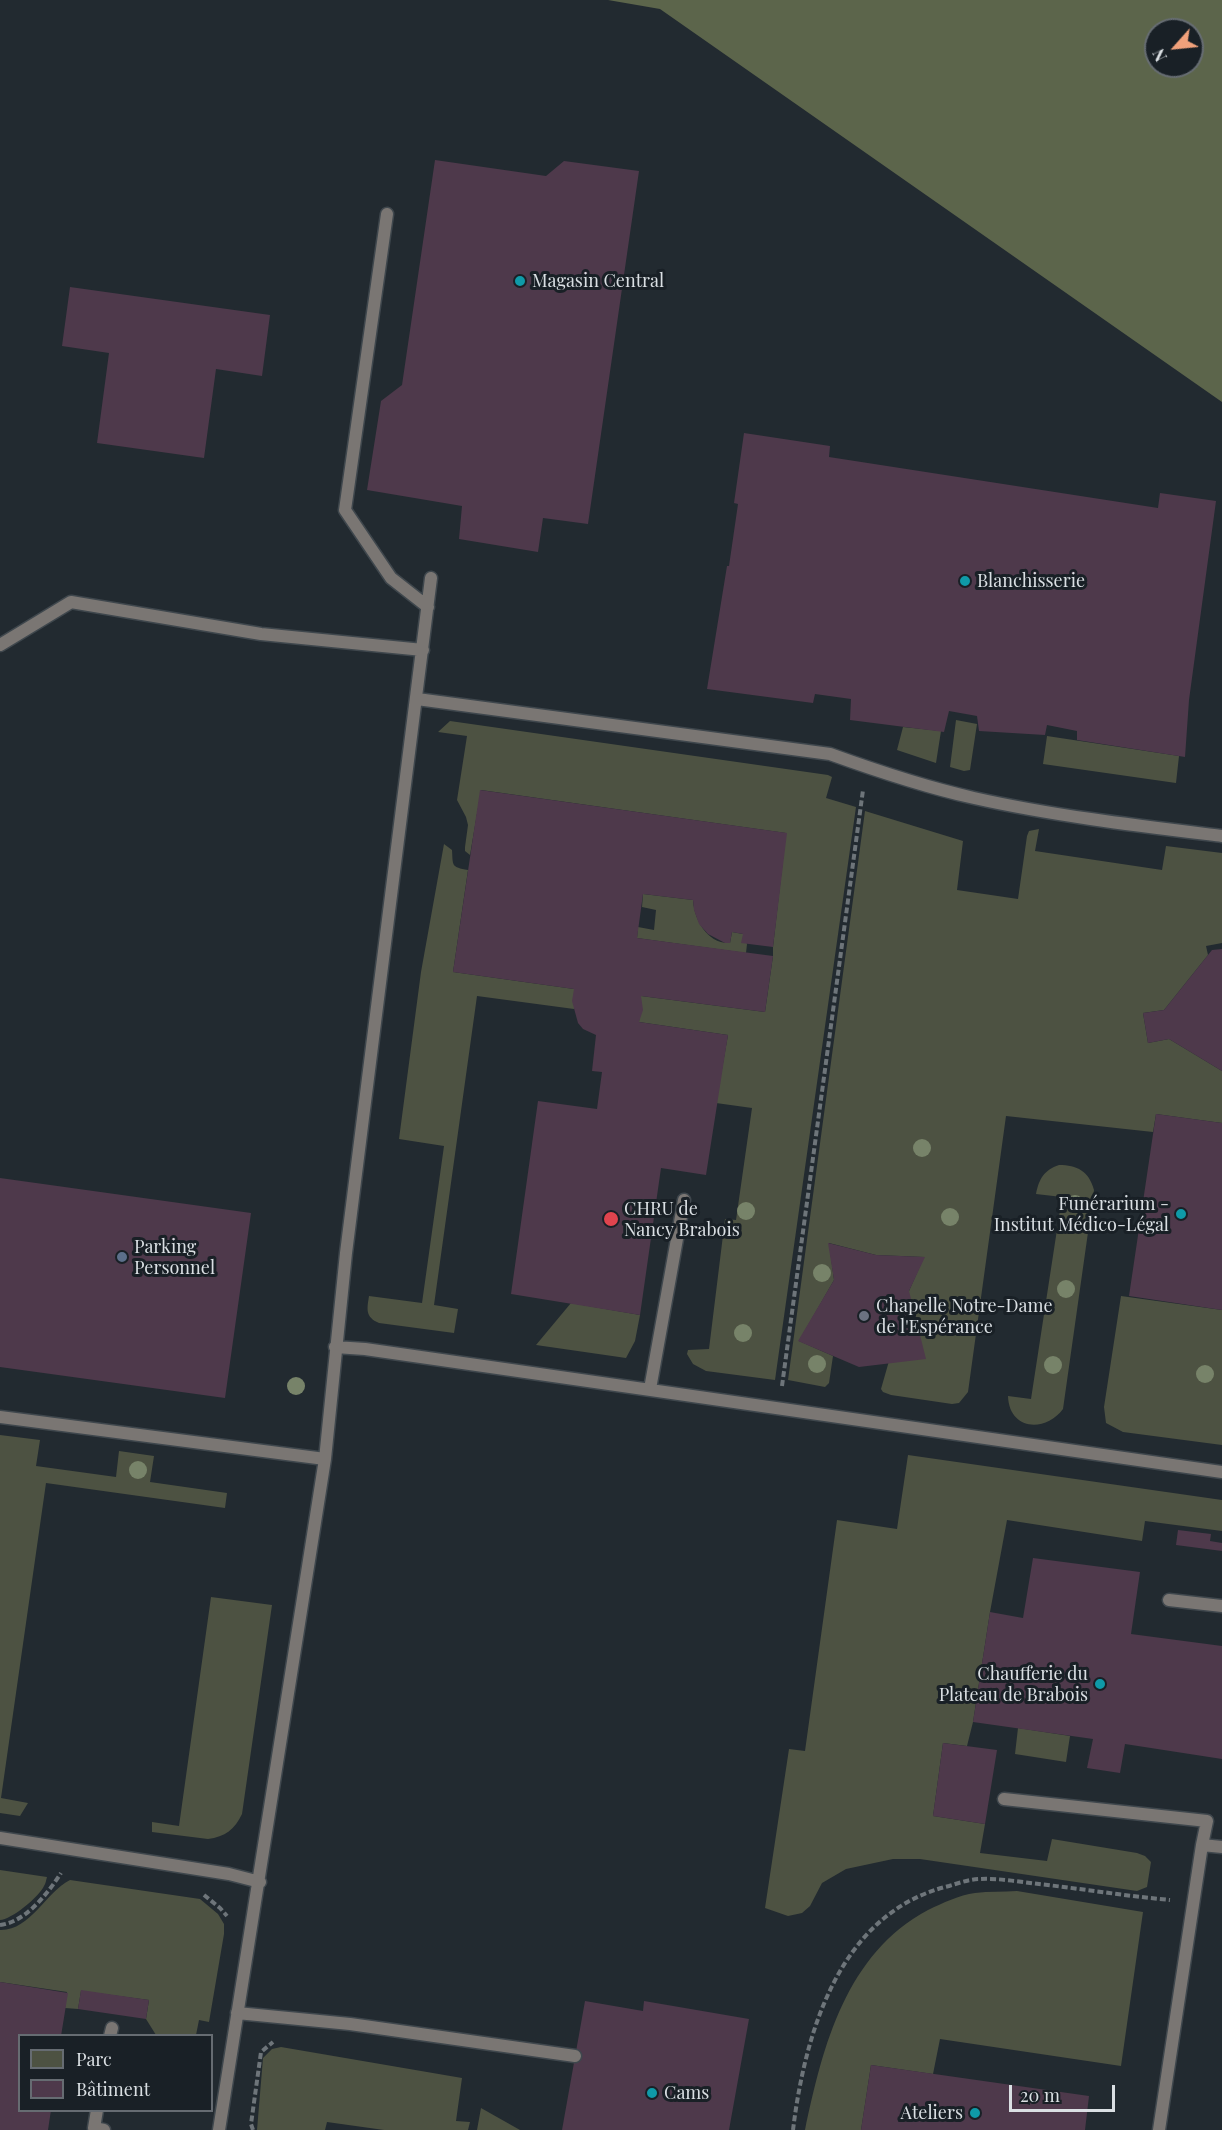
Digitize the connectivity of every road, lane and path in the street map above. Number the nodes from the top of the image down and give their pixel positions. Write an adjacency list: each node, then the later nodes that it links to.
1 (387, 214): 3 (lane)
2 (431, 578): 3 (lane)
3 (428, 607): 5 (lane)
4 (0, 645): 5 (lane)
5 (423, 650): 6 (lane)
6 (417, 699): 7 (lane); 10 (lane)
7 (867, 767): 8 (lane); 12 (path)
8 (1222, 836)
9 (684, 1200): 11 (lane)
10 (335, 1347): 11 (lane); 14 (lane)
11 (650, 1389): 12 (lane)
12 (779, 1407): 15 (lane)
13 (0, 1417): 14 (lane)
14 (325, 1459): 26 (lane)
15 (1222, 1472)
16 (1169, 1600): 17 (lane)
17 (1222, 1606)
18 (1004, 1799): 20 (lane)
19 (0, 1838): 22 (lane)
20 (1202, 1845): 21 (lane); 28 (lane)
21 (1222, 1847)
22 (76, 1850): 24 (path); 26 (lane)
23 (51, 1872): 24 (path)
24 (61, 1873): 25 (path); 29 (path)
25 (72, 1875)
26 (260, 1882): 31 (lane)
27 (198, 1894): 30 (path)
28 (1193, 1901): 38 (path); 39 (lane)
29 (0, 1925)
30 (230, 1925)
31 (237, 2013): 33 (lane); 36 (lane)
32 (275, 2040): 37 (path)
33 (575, 2056)
34 (97, 2112): 35 (lane)
35 (104, 2130)
36 (219, 2130)
37 (253, 2130)
38 (793, 2130)
39 (1159, 2130)

